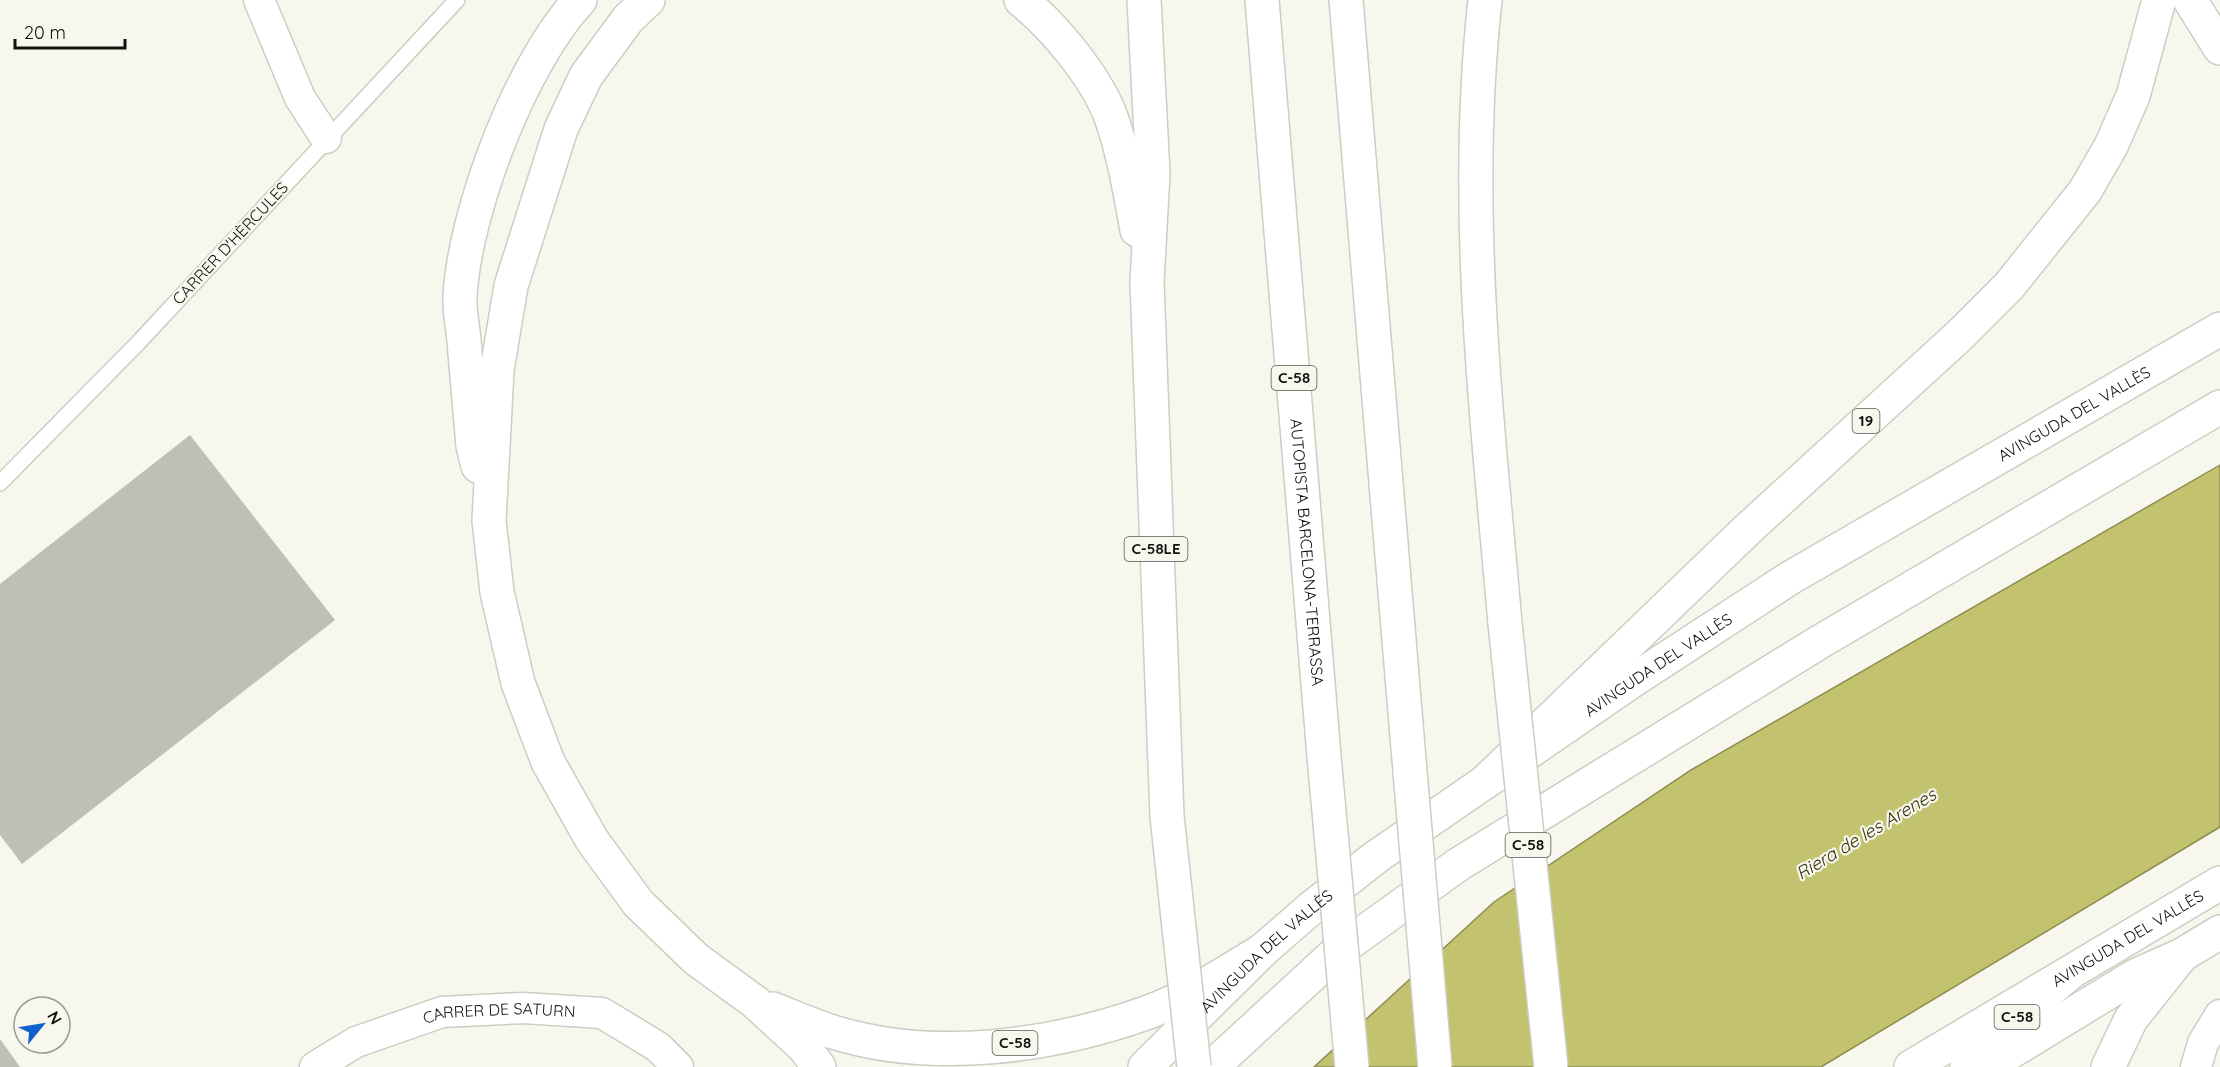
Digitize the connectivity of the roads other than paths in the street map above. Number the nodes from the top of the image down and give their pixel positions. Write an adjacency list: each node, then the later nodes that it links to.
1 (259, 0): 13 (street)
2 (457, 0): 13 (lane, CARRER D'HÈRCULES)
3 (580, 0): 18 (main road)
4 (648, 0): 18 (main road)
5 (1021, 0): 14 (main road)
6 (1144, 0): 14 (main road, C-58LE)
7 (1262, 0): 33 (main road, AUTOPISTA BARCELONA-TERRASSA / C-58, bridge)
8 (1346, 0): 34 (main road, bridge)
9 (1485, 0): 35 (main road, C-58, bridge)
10 (2159, 0): 19 (main road, 19)
11 (2190, 0): 12 (main road)
12 (2220, 48)
13 (326, 138): 17 (lane, CARRER D'HÈRCULES)
14 (1147, 282): 31 (main road, C-58LE, bridge)
15 (2220, 329): 19 (main road, AVINGUDA DEL VALLÈS)
16 (2220, 407): 32 (main road)
17 (0, 483)
18 (489, 521): 25 (main road)
19 (1485, 782): 22 (main road, AVINGUDA DEL VALLÈS)
20 (2220, 883): 24 (main road, AVINGUDA DEL VALLÈS)
21 (2220, 932): 23 (main road)
22 (1263, 951): 25 (main road, C-58); 30 (main road, AVINGUDA DEL VALLÈS)
23 (2182, 954): 38 (main road); 39 (main road)
24 (2072, 972): 36 (main road, AVINGUDA DEL VALLÈS); 37 (main road, C-58)
25 (755, 1002): 29 (main road)
26 (2220, 1015): 40 (street)
27 (315, 1067): 28 (street, CARRER DE SATURN)
28 (678, 1067)
29 (819, 1067)
30 (1145, 1067)
31 (1194, 1067)
32 (1212, 1067)
33 (1352, 1067)
34 (1435, 1067)
35 (1551, 1067)
36 (1911, 1067)
37 (1967, 1067)
38 (1986, 1067)
39 (2108, 1067)
40 (2196, 1067)

